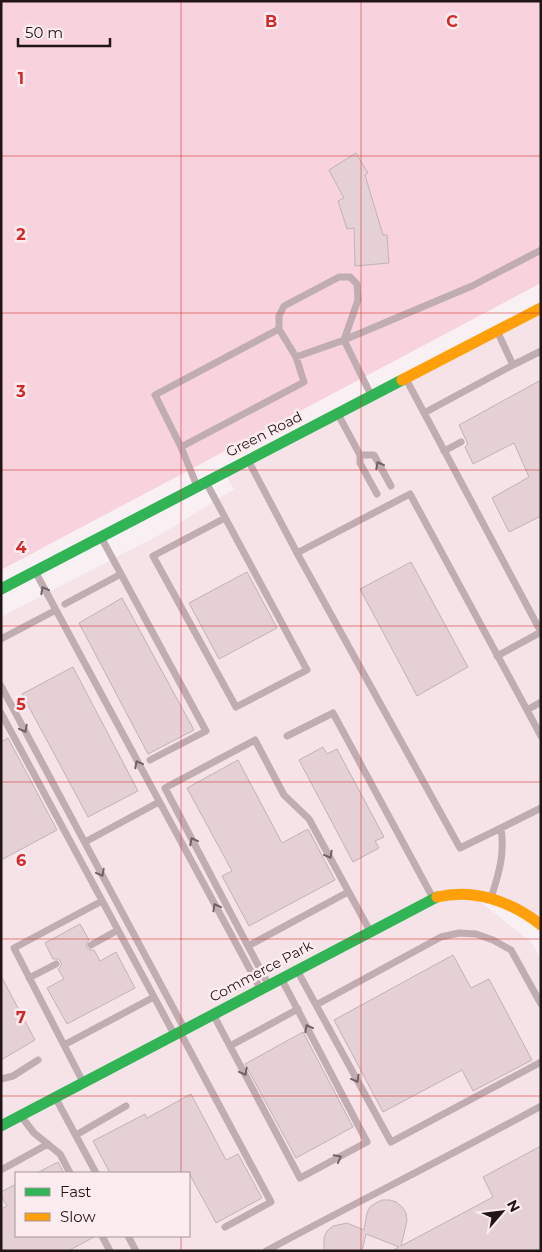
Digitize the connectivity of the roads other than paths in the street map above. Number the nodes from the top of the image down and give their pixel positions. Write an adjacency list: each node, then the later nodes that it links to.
1 (541, 250): 5 (lane)
2 (541, 308): 4 (main road, Green Road)
3 (279, 329): 5 (lane); 7 (lane); 14 (lane)
4 (497, 331): 8 (lane); 9 (main road, Green Road)
5 (344, 340): 7 (lane); 10 (lane)
6 (541, 351): 8 (lane)
7 (296, 357): 14 (lane)
8 (514, 365): 12 (lane)
9 (406, 378): 10 (main road, Green Road); 12 (lane)
10 (371, 396): 11 (main road, Green Road)
11 (338, 413): 16 (lane); 17 (main road, Green Road)
12 (424, 413): 15 (lane)
13 (461, 442): 15 (lane)
14 (181, 447): 18 (lane)
15 (444, 451): 29 (lane)
16 (360, 455): 19 (lane, one-way to 16); 20 (lane)
17 (248, 460): 18 (main road, Green Road); 23 (lane)
18 (201, 484): 21 (lane); 22 (main road, Green Road)
19 (391, 486)
20 (377, 494)
21 (225, 518): 21 (lane)
22 (101, 536): 24 (main road, Green Road); 25 (lane)
23 (297, 553): 31 (lane); 41 (lane)
24 (34, 571): 26 (main road, Green Road); 28 (lane, one-way to 24)
25 (121, 574): 27 (lane); 38 (lane)
26 (1, 589)
27 (65, 604)
28 (56, 610): 30 (lane); 39 (lane, one-way to 28)
29 (541, 632): 31 (lane)
30 (1, 640)
31 (497, 656): 34 (lane)
32 (1, 686): 42 (lane, one-way to 42)
33 (541, 702): 34 (lane)
34 (527, 710): 37 (lane)
35 (1, 713): 46 (lane)
36 (287, 736): 44 (lane)
37 (541, 736)
38 (150, 760)
39 (159, 802): 42 (lane); 57 (lane, one-way to 39)
40 (541, 808): 41 (lane)
41 (501, 828): 45 (lane)
42 (85, 842): 63 (lane, one-way to 63)
43 (348, 892): 50 (lane); 52 (lane); 52 (lane, one-way to 43)
44 (434, 898): 45 (main road, Commerce Park); 50 (main road, Commerce Park)
45 (491, 898): 47 (main road, Commerce Park)
46 (102, 901): 49 (lane); 55 (lane)
47 (536, 914): 48 (main road, Commerce Park)
48 (541, 925)
49 (118, 930): 51 (lane); 58 (lane)
50 (370, 931): 54 (main road, Commerce Park)
51 (91, 945)
52 (248, 946): 57 (lane)
53 (56, 964): 55 (lane)
54 (297, 970): 56 (main road, Commerce Park); 60 (lane)
55 (29, 978): 64 (lane)
56 (281, 978): 57 (main road, Commerce Park); 61 (lane)
57 (264, 986): 62 (main road, Commerce Park)
58 (154, 997): 63 (lane); 64 (lane)
59 (541, 1004): 60 (lane)
60 (316, 1005): 67 (lane, one-way to 67)
61 (298, 1009): 65 (lane); 65 (lane, one-way to 61)
62 (212, 1014): 63 (main road, Commerce Park); 65 (lane)
63 (179, 1031): 69 (main road, Commerce Park); 80 (lane)
64 (64, 1045): 69 (lane)
65 (230, 1046)
66 (38, 1060): 68 (lane)
67 (541, 1062)
68 (1, 1079)
69 (83, 1082): 70 (main road, Commerce Park)
70 (55, 1097): 73 (main road, Commerce Park); 75 (lane)
71 (126, 1106): 75 (lane)
72 (541, 1106): 85 (lane)
73 (20, 1115): 74 (main road, Commerce Park); 76 (lane)
74 (1, 1126)
75 (76, 1134): 79 (lane)
76 (48, 1144): 77 (lane); 78 (lane)
77 (1, 1170)
78 (69, 1172)
79 (95, 1172)
80 (225, 1227)
81 (103, 1237): 83 (lane)
82 (129, 1237): 84 (lane)
83 (110, 1251)
84 (136, 1251)
85 (266, 1251)

